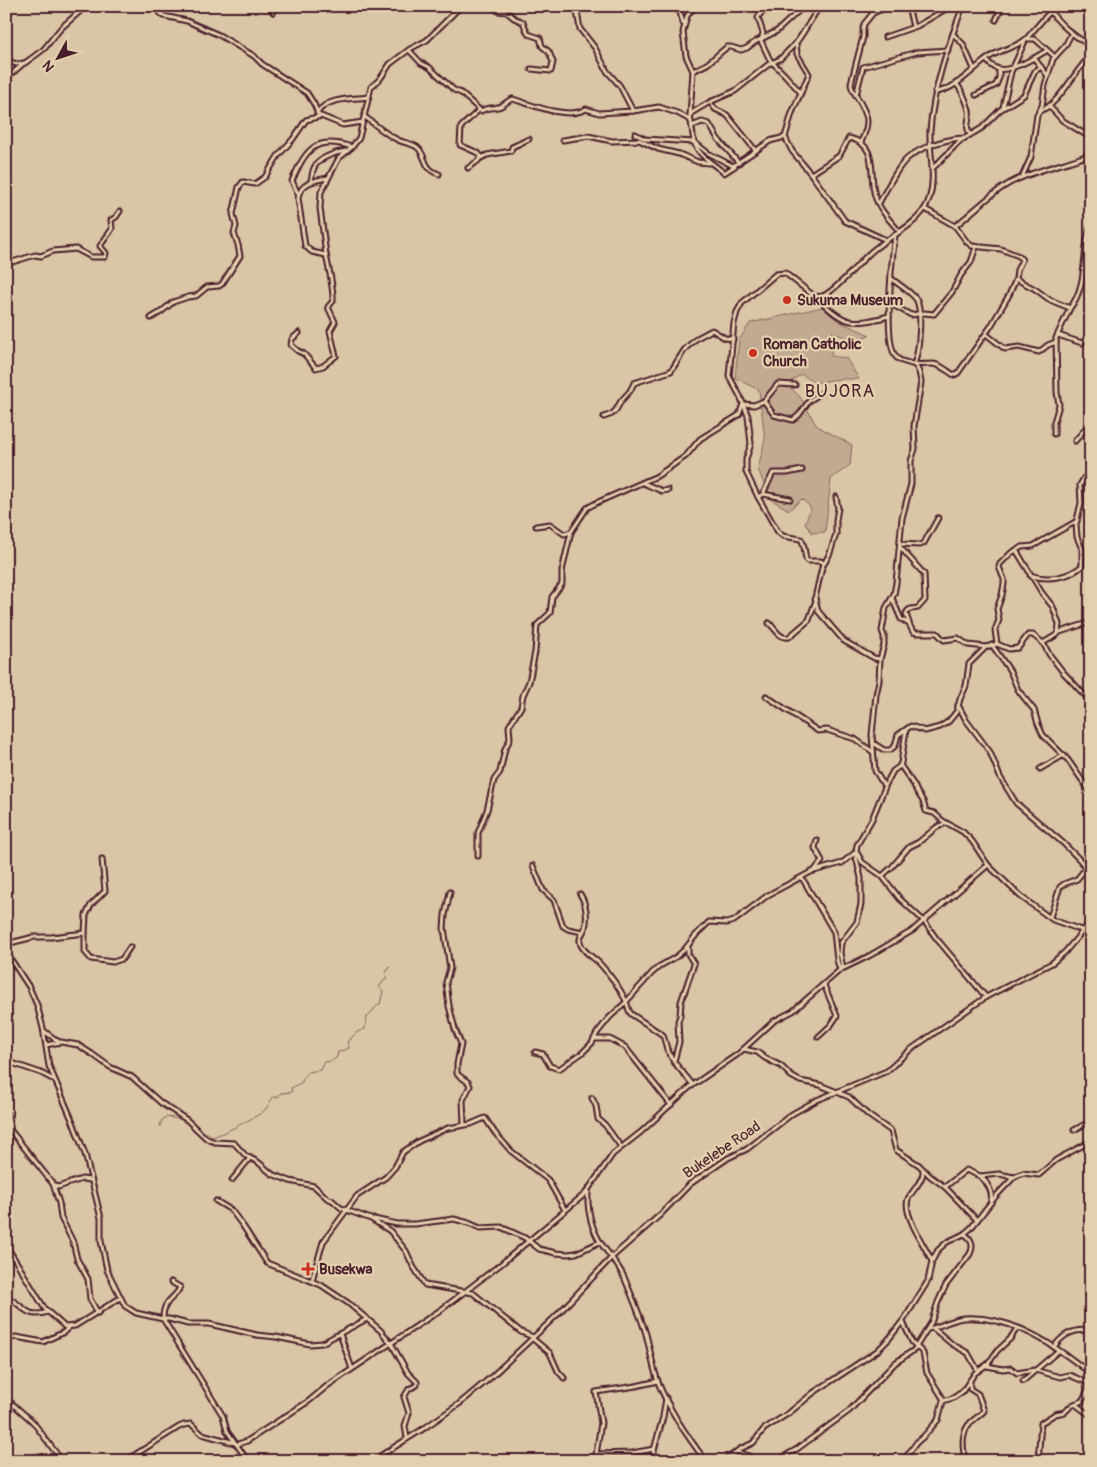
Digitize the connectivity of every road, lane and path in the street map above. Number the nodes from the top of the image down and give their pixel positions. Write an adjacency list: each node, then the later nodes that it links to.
1 (86, 6): 42 (street)
2 (152, 6): 66 (street)
3 (279, 6): 22 (street)
4 (382, 6): 5 (street)
5 (388, 6)
6 (461, 6): 34 (street)
7 (492, 6): 48 (street)
8 (671, 6): 25 (street)
9 (772, 6): 30 (street)
10 (804, 6): 30 (street)
11 (813, 6): 21 (street)
12 (820, 6): 21 (street)
13 (889, 6): 44 (street)
14 (908, 6): 26 (street)
15 (951, 6): 26 (street)
16 (962, 6): 27 (street)
17 (1002, 6): 24 (street)
18 (1046, 6): 23 (street)
19 (577, 7): 64 (street)
20 (692, 7): 25 (street)
21 (817, 10): 32 (street)
22 (273, 12)
23 (1050, 12): 28 (street); 31 (street)
24 (996, 20)
25 (684, 23): 51 (street)
26 (914, 27): 29 (street)
27 (953, 34): 35 (street); 49 (street)
28 (1071, 34): 33 (street); 38 (street)
29 (885, 37)
30 (762, 39): 43 (street); 51 (street)
31 (1026, 39): 36 (street); 40 (street); 46 (street)
32 (796, 43): 43 (street); 56 (street)
33 (1091, 46)
34 (409, 50): 59 (street); 63 (street)
35 (948, 50): 45 (street); 55 (street)
36 (1046, 51): 38 (street); 39 (street)
37 (1091, 55): 62 (street)
38 (1055, 57): 52 (street)
39 (1034, 58): 46 (street); 47 (street)
40 (986, 60): 49 (street); 50 (street)
41 (6, 61): 42 (street)
42 (25, 63): 53 (street)
43 (772, 63): 56 (street); 60 (street)
44 (855, 64): 45 (street); 57 (street)
45 (862, 67): 57 (street)
46 (1014, 67): 50 (street); 61 (street)
47 (1041, 67): 52 (street); 61 (street)
48 (531, 68)
49 (974, 68): 54 (street)
50 (999, 70): 58 (street)
51 (693, 71): 67 (street)
52 (1048, 77): 65 (street)
53 (6, 79)
54 (956, 83): 55 (street); 71 (street)
55 (936, 92): 79 (street)
56 (801, 93): 72 (street)
57 (856, 94): 78 (street)
58 (976, 95)
59 (369, 97): 66 (street); 68 (street)
60 (710, 102): 67 (street); 81 (street)
61 (1003, 107): 71 (street)
62 (1050, 107): 65 (street); 74 (street)
63 (479, 110): 64 (street); 83 (street)
64 (633, 111): 67 (street)
65 (1038, 111): 90 (street)
66 (316, 115): 68 (street); 115 (street)
67 (690, 117): 69 (street)
68 (364, 119): 80 (street); 88 (street)
69 (692, 126): 77 (street); 85 (street)
70 (635, 134): 77 (street)
71 (970, 134): 73 (street)
72 (785, 137): 81 (street); 89 (street)
73 (965, 138): 79 (street); 87 (street)
74 (1091, 138)
75 (529, 139): 83 (street)
76 (563, 140): 84 (street)
77 (694, 142): 84 (street); 85 (street)
78 (861, 142): 89 (street); 94 (street)
79 (931, 145): 87 (street); 94 (street)
80 (351, 149): 91 (street); 92 (street); 93 (street)
81 (756, 151): 85 (street)
82 (1091, 154): 90 (street)
83 (480, 158): 86 (street)
84 (709, 163): 85 (street)
85 (737, 164)
86 (468, 168)
87 (933, 168): 95 (street)
88 (439, 174)
89 (811, 174): 102 (street)
90 (1022, 177): 98 (street)
91 (328, 178): 92 (street); 105 (street)
92 (311, 181): 93 (street)
93 (298, 194): 105 (street)
94 (878, 204): 99 (street)
95 (925, 208): 98 (street); 99 (street)
96 (120, 211): 107 (street)
97 (1091, 224): 101 (street)
98 (955, 226): 103 (street)
99 (899, 231): 100 (street)
100 (895, 235): 102 (street); 108 (street)
101 (1089, 236): 106 (street)
102 (886, 240): 110 (street)
103 (976, 247): 109 (street); 113 (street)
104 (1091, 254): 106 (street)
105 (326, 255): 116 (street)
106 (1085, 261): 112 (street)
107 (6, 264)
108 (892, 279): 111 (street); 113 (street)
109 (1016, 279): 112 (street); 117 (street)
110 (818, 297): 114 (street); 120 (street)
111 (890, 303): 113 (street); 114 (street)
112 (1070, 308): 119 (street)
113 (919, 314): 122 (street)
114 (889, 316): 122 (street)
115 (151, 318)
116 (298, 333)
117 (986, 334): 121 (street); 122 (street)
118 (1091, 334): 119 (street)
119 (1058, 335): 121 (street)
120 (733, 339): 126 (street); 127 (street)
121 (1056, 342): 129 (street)
122 (914, 364): 143 (street)
123 (795, 385): 125 (street)
124 (821, 393): 125 (street)
125 (764, 402): 126 (street)
126 (743, 404): 133 (street); 136 (street)
127 (604, 417)
128 (1091, 422): 130 (street)
129 (1054, 434)
130 (1075, 441)
131 (802, 470): 135 (street)
132 (1084, 478): 140 (street)
133 (642, 482): 134 (street); 142 (street)
134 (668, 490)
135 (763, 494): 136 (street); 138 (street)
136 (758, 497): 145 (street)
137 (836, 497): 145 (street)
138 (790, 499)
139 (938, 518): 143 (street)
140 (1077, 521): 144 (street); 146 (street)
141 (536, 526): 142 (street)
142 (571, 532): 171 (street)
143 (900, 545): 147 (street); 151 (street)
144 (1016, 550): 146 (street); 154 (street)
145 (824, 565): 148 (street)
146 (1030, 575): 152 (street)
147 (892, 597): 151 (street); 156 (street)
148 (815, 603): 150 (street); 156 (street)
149 (1091, 622): 152 (street)
150 (769, 623)
151 (909, 624): 155 (street)
152 (1059, 632): 153 (street)
153 (1043, 643): 154 (street); 158 (street)
154 (994, 644): 155 (street); 163 (street)
155 (986, 646): 159 (street)
156 (880, 659): 161 (street)
157 (766, 696): 162 (street)
158 (1091, 702)
159 (958, 705): 160 (street); 175 (street)
160 (906, 730): 161 (street); 164 (street)
161 (873, 743): 162 (street)
162 (874, 752): 166 (street)
163 (1064, 755): 165 (street); 167 (street)
164 (900, 765): 166 (street); 168 (street)
165 (1040, 769)
166 (885, 786): 170 (street)
167 (1091, 793)
168 (946, 823): 173 (street); 178 (street)
169 (817, 840): 176 (street)
170 (855, 852): 176 (street); 178 (street); 192 (street)
171 (478, 856)
172 (102, 859): 187 (street)
173 (988, 865): 182 (street); 183 (street)
174 (533, 866): 186 (street)
175 (1086, 868): 177 (street); 182 (street)
176 (815, 870): 179 (street)
177 (1091, 873)
178 (882, 876): 183 (street)
179 (802, 878): 189 (street); 192 (street)
180 (450, 892): 214 (street)
181 (580, 894): 186 (street)
182 (1050, 917): 185 (street)
183 (924, 921): 192 (street); 194 (street)
184 (1091, 922): 185 (street, Bukelebe Road)
185 (1084, 931): 194 (street, Bukelebe Road)
186 (583, 932): 195 (street)
187 (85, 933): 188 (street); 190 (street)
188 (6, 944)
189 (688, 946): 195 (street); 204 (street)
190 (130, 947)
191 (6, 952): 196 (street)
192 (841, 969): 193 (street)
193 (824, 985): 197 (street); 201 (street)
194 (986, 997): 209 (street, Bukelebe Road)
195 (626, 1002): 198 (street); 204 (street)
196 (44, 1030): 199 (street); 200 (street)
197 (818, 1037)
198 (594, 1039): 202 (street); 211 (street)
199 (60, 1043): 200 (street); 218 (street)
200 (46, 1045): 205 (street)
201 (743, 1049): 208 (street); 209 (street)
202 (535, 1052)
203 (6, 1061): 206 (street)
204 (674, 1062): 208 (street)
205 (49, 1066): 206 (street); 207 (street)
206 (37, 1071): 207 (street)
207 (54, 1080): 222 (street)
208 (693, 1085): 211 (street)
209 (837, 1092): 219 (street); 237 (street, Bukelebe Road)
210 (592, 1098): 217 (street)
211 (671, 1106): 217 (street)
212 (6, 1112): 224 (street)
213 (1091, 1121): 215 (street)
214 (464, 1124): 229 (street); 230 (street)
215 (1074, 1130)
216 (1091, 1141): 221 (street)
217 (621, 1147): 226 (street)
218 (250, 1158): 223 (street); 229 (street)
219 (922, 1168): 225 (street); 238 (street)
220 (980, 1176): 221 (street); 225 (street); 228 (street)
221 (1014, 1177): 228 (street)
222 (91, 1180): 224 (street); 243 (street)
223 (232, 1180)
224 (53, 1184): 245 (street)
225 (945, 1187): 232 (street)
226 (588, 1191): 230 (street); 235 (street)
227 (216, 1201): 239 (street)
228 (990, 1203): 232 (street)
229 (347, 1210): 231 (street); 239 (street)
230 (565, 1210): 234 (street)
231 (371, 1219): 234 (street); 241 (street)
232 (977, 1220): 233 (street)
233 (964, 1234): 238 (street); 252 (street)
234 (528, 1242): 235 (street); 241 (street)
235 (600, 1242): 237 (street)
236 (6, 1245): 244 (street)
237 (612, 1258): 255 (street, Bukelebe Road); 268 (street)
238 (932, 1262): 248 (street)
239 (312, 1280): 247 (street)
240 (171, 1282): 246 (street)
241 (465, 1290): 255 (street); 256 (street)
242 (6, 1297): 244 (street)
243 (120, 1298): 245 (street); 246 (street)
244 (48, 1312): 249 (street)
245 (98, 1313): 249 (street)
246 (163, 1319): 254 (street); 277 (street)
247 (367, 1319): 254 (street); 256 (street)
248 (903, 1322): 258 (street); 279 (street)
249 (69, 1328): 257 (street)
250 (934, 1328): 251 (street); 252 (street); 264 (street)
251 (1017, 1328): 259 (street); 261 (street)
252 (928, 1329): 258 (street)
253 (1091, 1331): 259 (street)
254 (340, 1334): 262 (street)
255 (533, 1338): 266 (street); 276 (street, Bukelebe Road)
256 (391, 1343): 262 (street); 276 (street)
257 (6, 1345)
258 (916, 1346): 273 (street); 281 (street)
259 (1054, 1347): 260 (street)
260 (1058, 1351): 263 (street); 265 (street)
261 (986, 1366): 263 (street); 264 (street)
262 (352, 1369): 277 (street)
263 (1036, 1370): 269 (street); 270 (street)
264 (978, 1371): 267 (street)
265 (1091, 1374)
266 (564, 1378)
267 (970, 1380): 273 (street); 293 (street)
268 (658, 1381): 272 (street); 280 (street)
269 (1023, 1381)
270 (1091, 1384): 274 (street)
271 (6, 1398): 282 (street)
272 (666, 1398): 278 (street); 288 (street)
273 (944, 1400): 292 (street)
274 (1075, 1404): 275 (street); 294 (street)
275 (1091, 1416)
276 (407, 1438): 285 (street, Bukelebe Road)
277 (237, 1444): 283 (street); 284 (street)
278 (654, 1449): 280 (street); 287 (street)
279 (736, 1452): 289 (street); 290 (street)
280 (596, 1454): 286 (street)
281 (786, 1459): 291 (street)
282 (62, 1461)
283 (125, 1461)
284 (248, 1461)
285 (372, 1461)
286 (595, 1461)
287 (651, 1461)
288 (706, 1461)
289 (724, 1461)
290 (756, 1461)
291 (776, 1461)
292 (903, 1461)
293 (966, 1461)
294 (1038, 1461)

